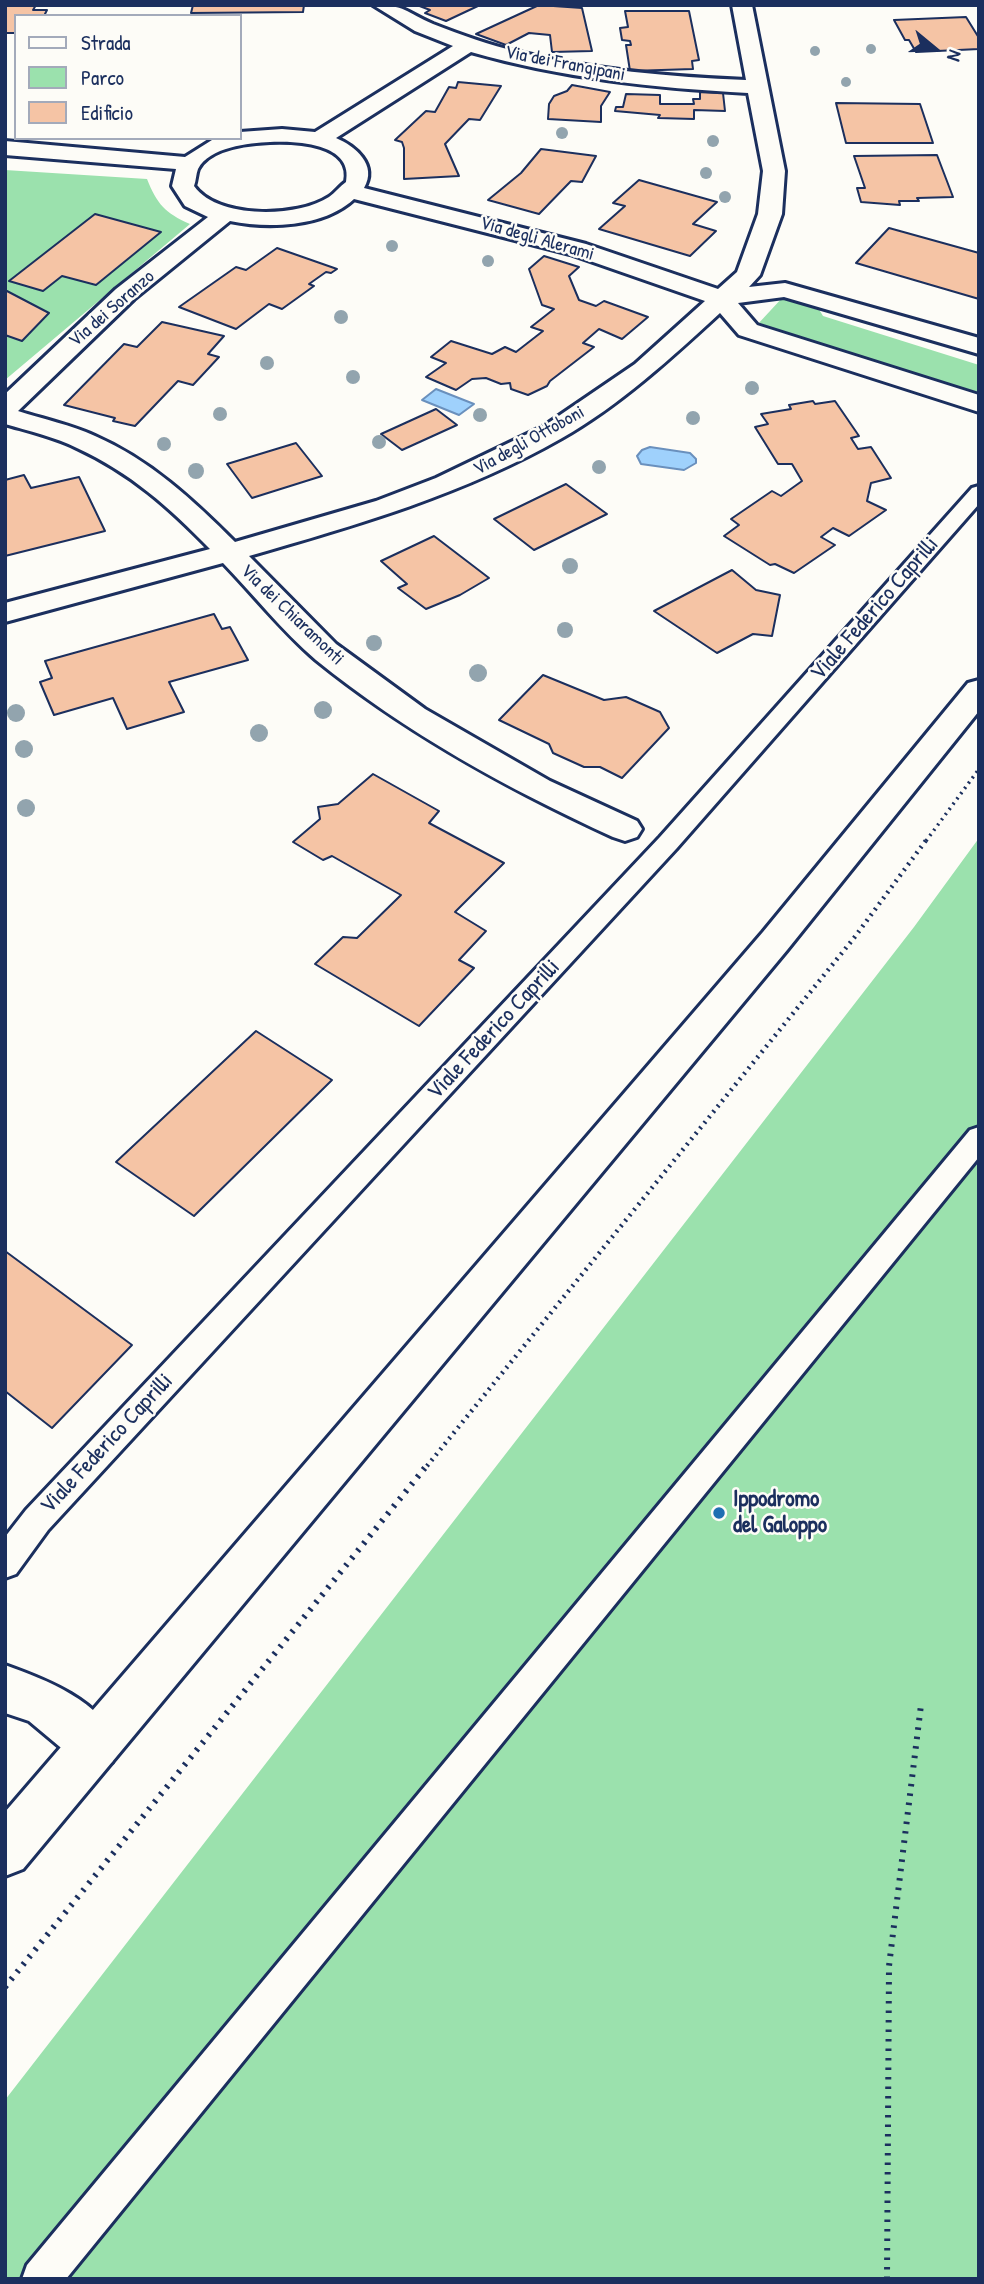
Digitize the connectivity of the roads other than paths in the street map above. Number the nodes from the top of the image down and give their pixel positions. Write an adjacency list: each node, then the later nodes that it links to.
1 (383, 5): 3 (street, Via dei Frangipani)
2 (742, 5): 4 (street, Via degli Ottoboni)
3 (468, 44): 4 (street, Via dei Frangipani); 7 (street)
4 (757, 87): 12 (street, Via degli Ottoboni)
5 (242, 139): 7 (street)
6 (237, 140): 9 (street)
7 (317, 140): 10 (street)
8 (5, 148): 9 (street)
9 (190, 164): 11 (street)
10 (351, 191): 11 (street); 12 (street, Via degli Alerami)
11 (224, 215): 15 (street, Via dei Soranzo)
12 (720, 298): 13 (street, Via degli Alerami); 14 (street, Via degli Alerami); 18 (street, Via degli Ottoboni)
13 (979, 346)
14 (979, 404)
15 (5, 410)
16 (5, 415): 18 (street, Via dei Chiaramonti)
17 (979, 492): 23 (lane, Viale Federico Caprilli)
18 (229, 553): 19 (street, Via degli Ottoboni); 21 (street, Via dei Chiaramonti)
19 (5, 613)
20 (979, 690): 25 (street)
21 (625, 829)
22 (979, 1138): 27 (lane)
23 (5, 1563)
24 (5, 1689): 25 (street)
25 (95, 1745): 26 (street)
26 (5, 1851)
27 (41, 2279)

